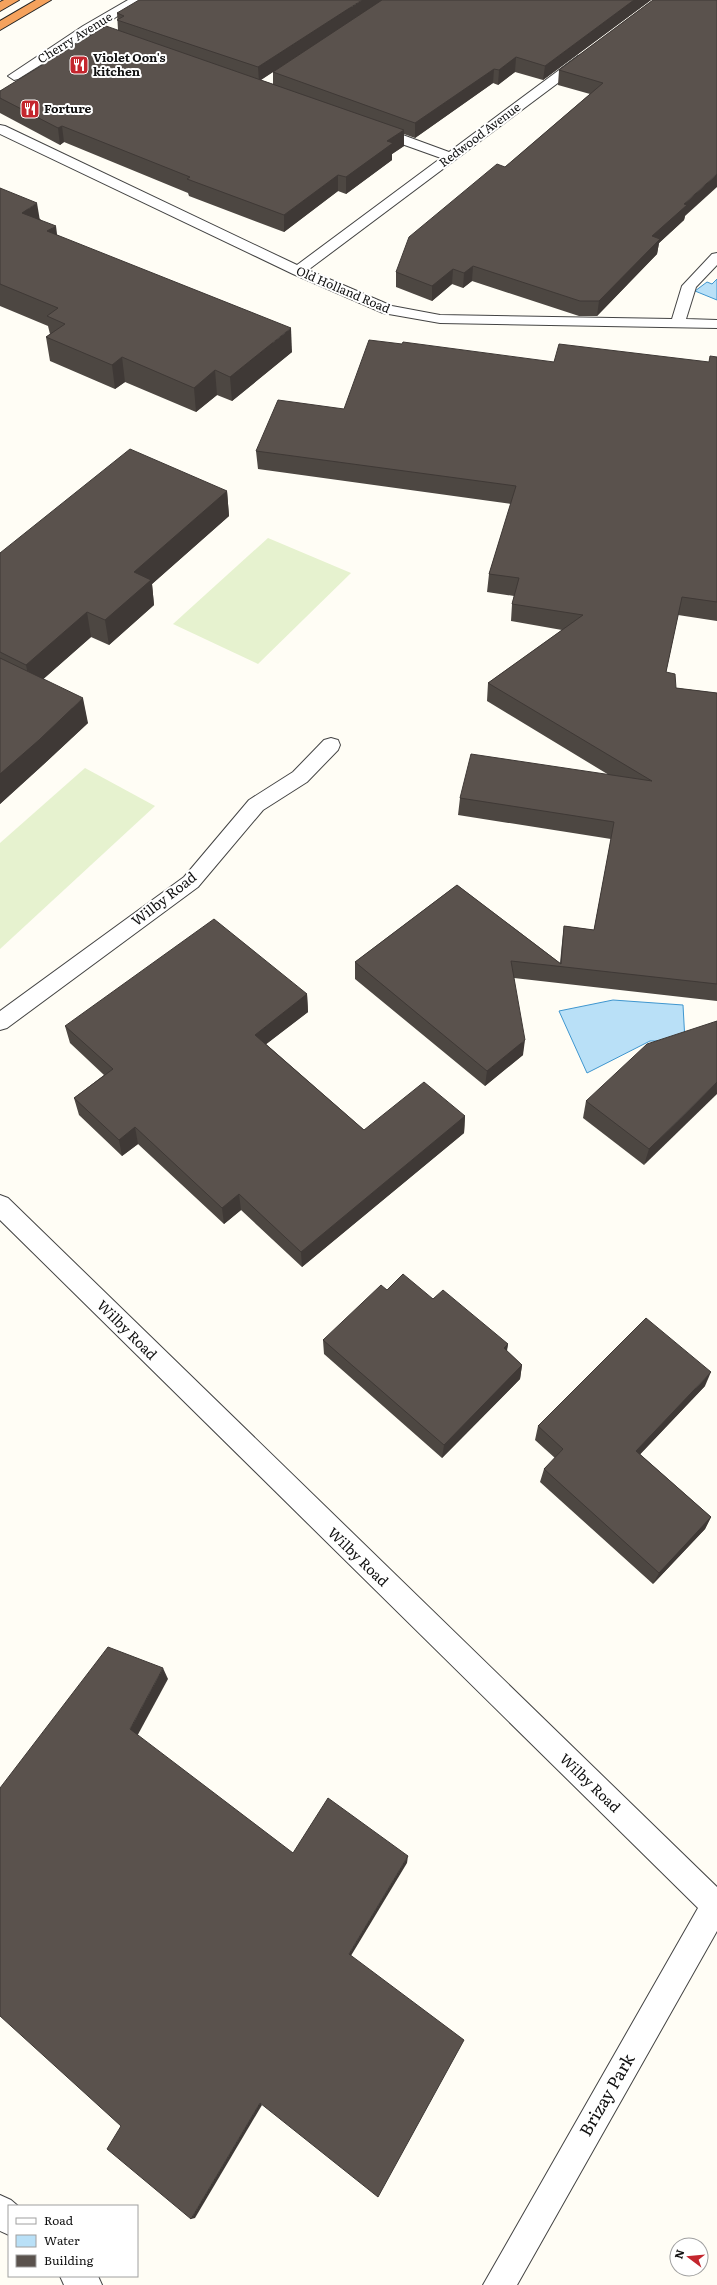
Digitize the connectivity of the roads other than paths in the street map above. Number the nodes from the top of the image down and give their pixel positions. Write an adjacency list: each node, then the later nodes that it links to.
1 (13, 0): 4 (highway)
2 (45, 0): 5 (highway)
3 (136, 0): 6 (street, Cherry Avenue)
4 (0, 7)
5 (0, 26)
6 (87, 29): 7 (street); 9 (street, Cherry Avenue)
7 (135, 46)
8 (593, 51): 12 (street, Redwood Avenue)
9 (14, 76)
10 (365, 126): 12 (street)
11 (0, 129): 14 (street, Old Holland Road)
12 (450, 157): 14 (street, Redwood Avenue)
13 (717, 257): 15 (street)
14 (298, 270): 15 (street, Old Holland Road)
15 (678, 322): 16 (street, Old Holland Road)
16 (717, 324)
17 (331, 745): 18 (street, Wilby Road)
18 (0, 1022)
19 (0, 1205): 20 (street, Wilby Road)
20 (716, 1906): 25 (street, Brizay Park)
21 (0, 2211): 22 (street)
22 (8, 2218)
23 (77, 2277): 24 (street)
24 (86, 2285)
25 (499, 2285)

